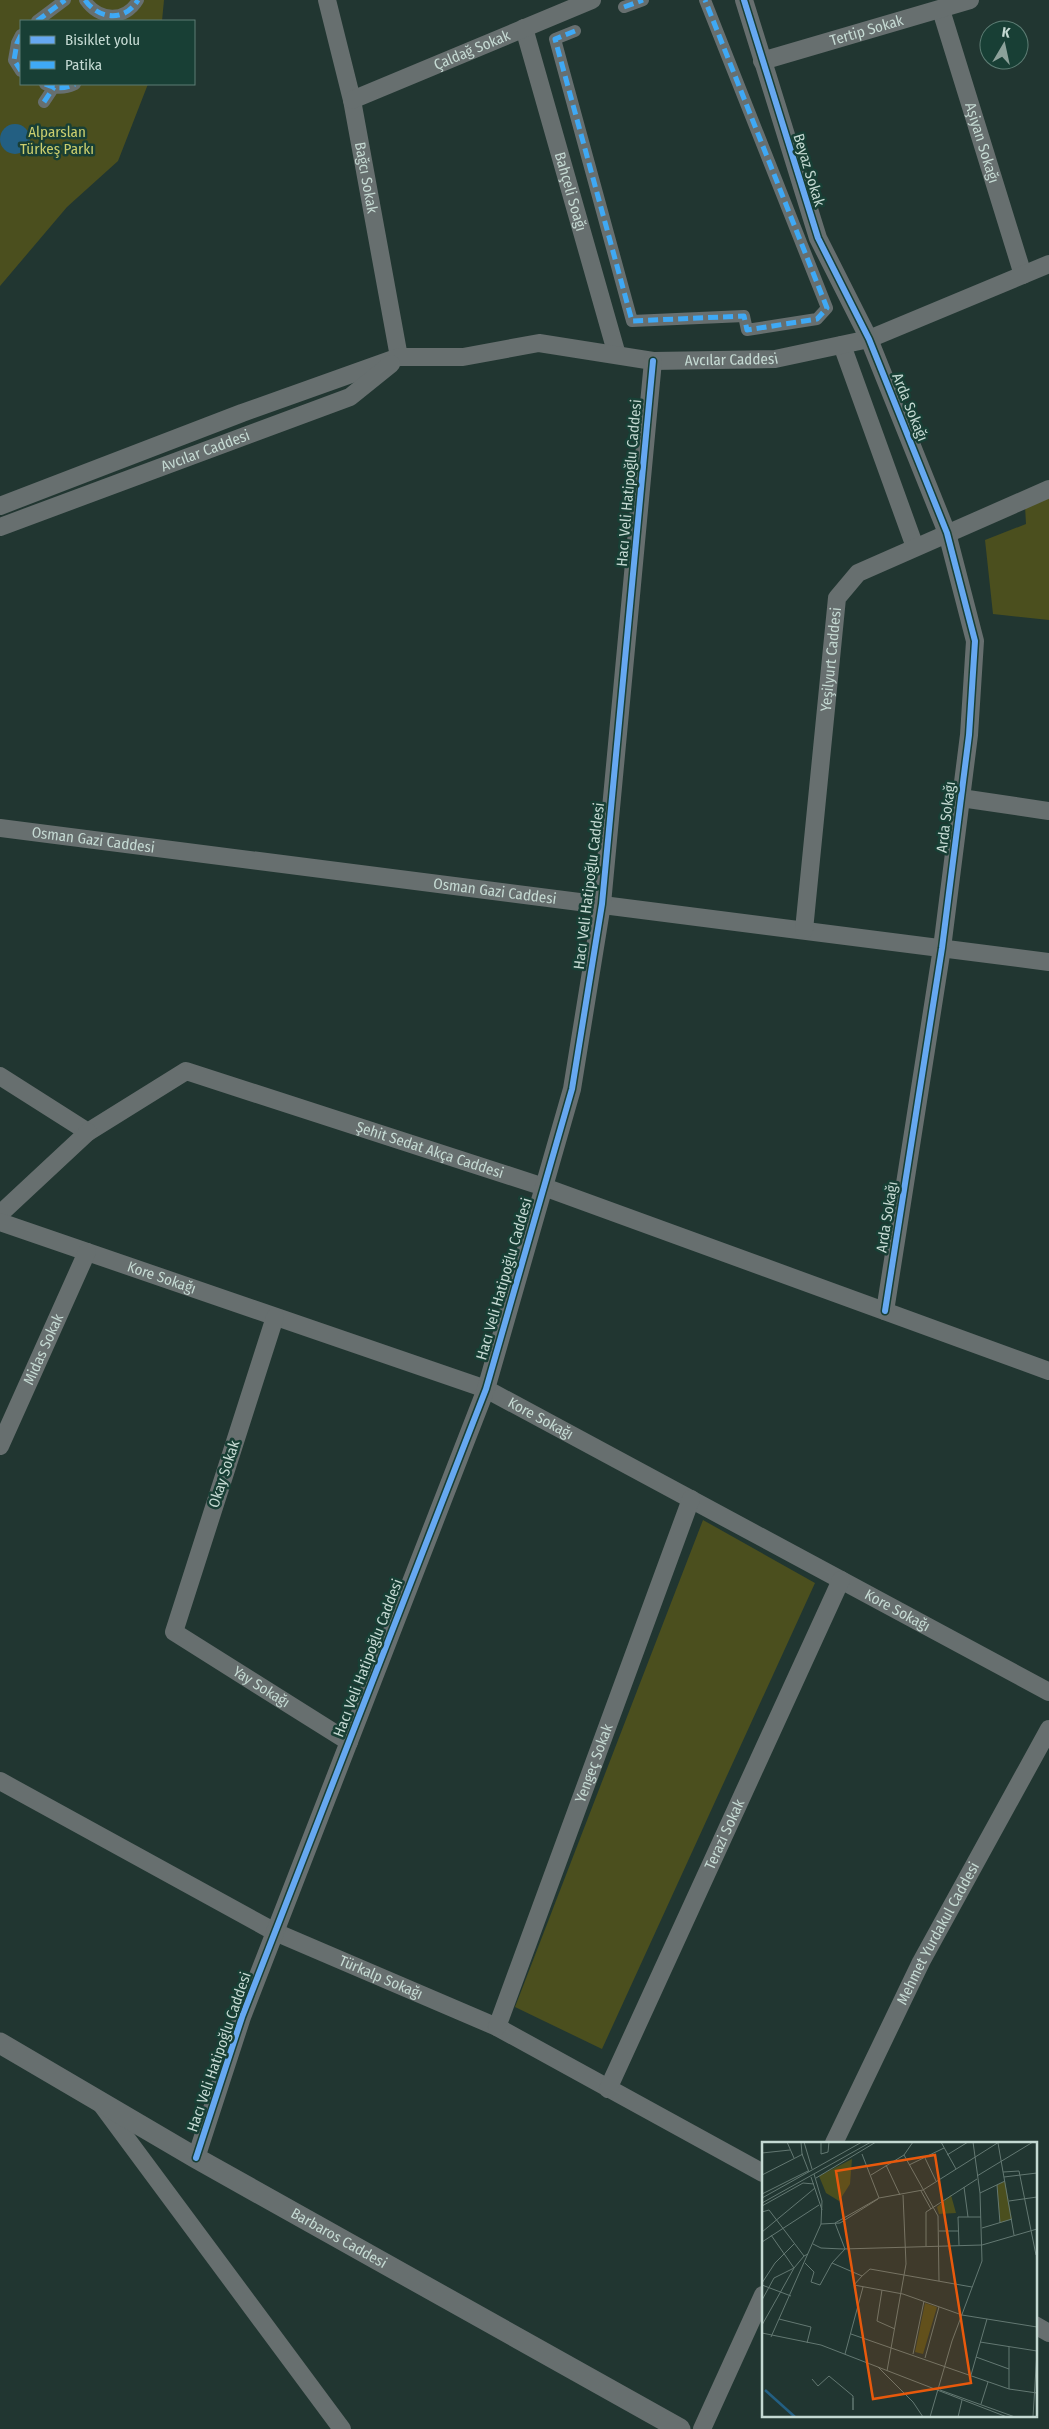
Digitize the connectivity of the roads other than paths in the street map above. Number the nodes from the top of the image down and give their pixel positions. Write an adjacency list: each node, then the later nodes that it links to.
1 (65, 0): 13 (street)
2 (85, 0): 12 (street)
3 (138, 0): 12 (street)
4 (327, 0): 21 (street, Bağcı Sokak)
5 (592, 0): 14 (street, Çaldağ Sokak)
6 (642, 0): 10 (street)
7 (705, 0): 15 (street)
8 (744, 0): 17 (street, Beyaz Sokak)
9 (970, 0): 11 (street, Tertip Sokak)
10 (624, 7)
11 (941, 10): 17 (street, Tertip Sokak); 24 (street, Aşiyan Sokağı)
12 (103, 18)
13 (38, 20)
14 (524, 28): 21 (street, Çaldağ Sokak); 27 (street, Bahçeli Soağı)
15 (575, 32)
16 (20, 37): 18 (street)
17 (762, 61): 25 (street, Beyaz Sokak)
18 (19, 65)
19 (73, 85): 20 (street)
20 (49, 86): 22 (street)
21 (352, 100): 28 (street, Bağcı Sokak)
22 (44, 102)
23 (1049, 264): 24 (street, Avcılar Caddesi)
24 (1023, 275): 25 (street, Avcılar Caddesi)
25 (869, 339): 26 (street, Avcılar Caddesi); 33 (street, Arda Sokağı)
26 (842, 345): 29 (street, Avcılar Caddesi); 34 (street)
27 (617, 355): 28 (street, Avcılar Caddesi); 29 (street, Avcılar Caddesi)
28 (399, 357): 31 (street, Avcılar Caddesi); 32 (street, Avcılar Caddesi)
29 (653, 361): 38 (street, Hacı Veli Hatipoğlu Caddesi)
30 (1049, 489): 33 (street, Yeşilyurt Caddesi)
31 (0, 506)
32 (0, 527)
33 (947, 533): 34 (street, Yeşilyurt Caddesi); 35 (street, Arda Sokağı)
34 (915, 548): 39 (street, Yeşilyurt Caddesi)
35 (961, 798): 36 (street); 40 (street, Arda Sokağı)
36 (1049, 810)
37 (0, 828): 38 (street, Osman Gazi Caddesi)
38 (602, 904): 39 (street, Osman Gazi Caddesi); 44 (street, Hacı Veli Hatipoğlu Caddesi)
39 (804, 930): 40 (street, Osman Gazi Caddesi)
40 (942, 948): 41 (street, Osman Gazi Caddesi); 48 (street, Arda Sokağı)
41 (1049, 962)
42 (0, 1076): 43 (street)
43 (88, 1132): 44 (street, Şehit Sedat Akça Caddesi); 45 (street, Şehit Sedat Akça Caddesi)
44 (544, 1186): 48 (street, Şehit Sedat Akça Caddesi); 51 (street, Hacı Veli Hatipoğlu Caddesi)
45 (0, 1214)
46 (0, 1222): 47 (street, Kore Sokağı)
47 (87, 1252): 49 (street, Kore Sokağı); 52 (street, Midas Sokak)
48 (885, 1311): 50 (street, Şehit Sedat Akça Caddesi)
49 (275, 1316): 51 (street, Kore Sokağı); 55 (street, Okay Sokak)
50 (1049, 1371)
51 (486, 1389): 53 (street, Kore Sokağı); 58 (street, Hacı Veli Hatipoğlu Caddesi)
52 (0, 1446)
53 (691, 1500): 54 (street, Kore Sokağı); 61 (street, Yengeç Sokak)
54 (841, 1580): 56 (street, Kore Sokağı); 63 (street, Terazi Sokak)
55 (174, 1632): 58 (street, Yay Sokağı)
56 (1049, 1692)
57 (1049, 1729): 65 (street, Mehmet Yurdakul Caddesi)
58 (349, 1742): 60 (street, Hacı Veli Hatipoğlu Caddesi)
59 (0, 1781): 60 (street, Türkalp Sokağı)
60 (275, 1932): 61 (street, Türkalp Sokağı); 66 (street, Hacı Veli Hatipoğlu Caddesi)
61 (497, 2027): 63 (street, Türkalp Sokağı)
62 (0, 2043): 64 (street, Barbaros Caddesi)
63 (608, 2089): 67 (street, Türkalp Sokağı)
64 (98, 2099): 66 (street, Barbaros Caddesi); 71 (street)
65 (834, 2142)
66 (196, 2158): 72 (street, Barbaros Caddesi)
67 (762, 2172)
68 (762, 2297): 73 (street)
69 (1036, 2326): 70 (street)
70 (1049, 2333)
71 (342, 2429)
72 (680, 2429)
73 (702, 2429)

